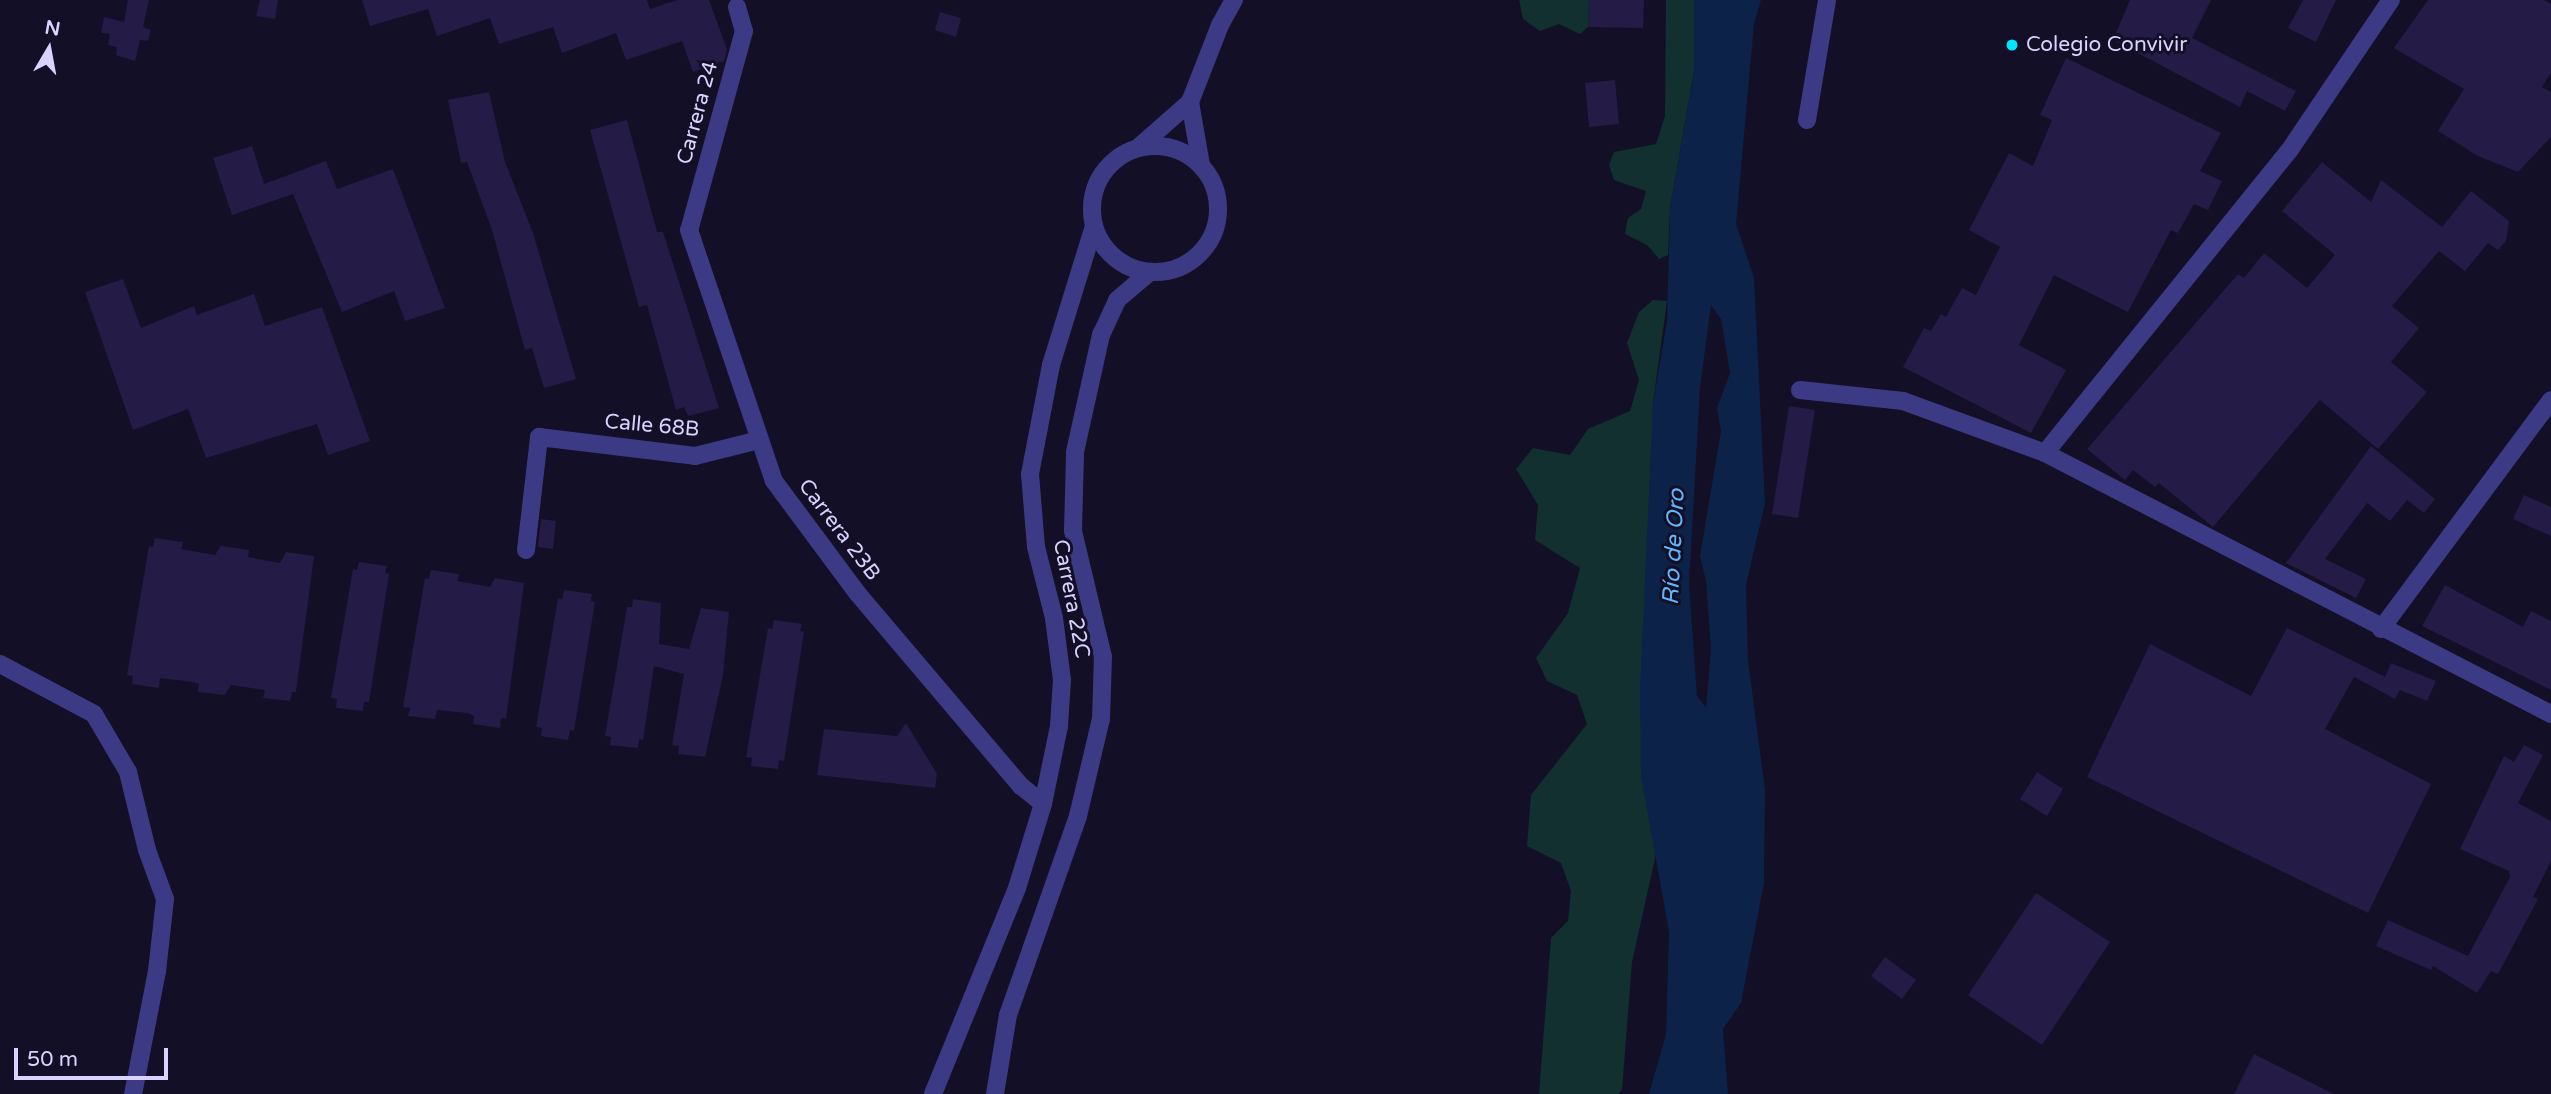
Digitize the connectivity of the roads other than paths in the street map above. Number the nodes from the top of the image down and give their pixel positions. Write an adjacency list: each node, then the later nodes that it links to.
1 (1234, 0): 5 (street)
2 (1827, 0): 6 (street)
3 (2391, 0): 15 (street)
4 (737, 7): 10 (street, Carrera 24)
5 (1190, 102): 7 (street); 8 (street)
6 (1807, 120)
7 (1140, 146): 8 (street); 9 (street)
8 (1201, 165): 11 (street)
9 (1094, 226): 11 (street); 20 (street, Carrera 22C)
10 (689, 230): 14 (street, Carrera 23B)
11 (1150, 272): 23 (street, Carrera 22C)
12 (1800, 390): 15 (street)
13 (2551, 400): 17 (street)
14 (759, 440): 16 (street, Calle 68B); 20 (street, Carrera 23B)
15 (2045, 453): 17 (street)
16 (526, 550)
17 (2381, 629): 19 (street)
18 (0, 664): 21 (street)
19 (2551, 714)
20 (1043, 804): 22 (street, Carrera 22C)
21 (133, 1094)
22 (933, 1094)
23 (995, 1094)

